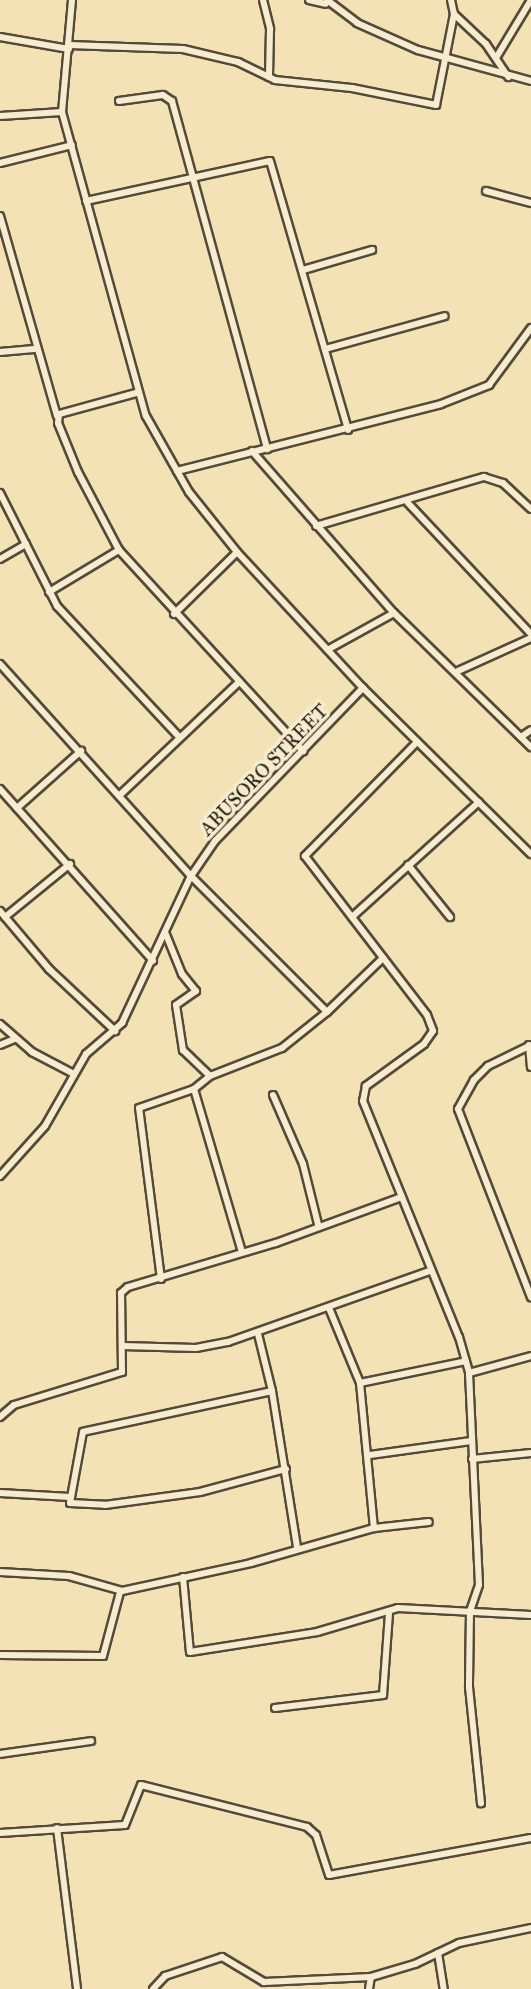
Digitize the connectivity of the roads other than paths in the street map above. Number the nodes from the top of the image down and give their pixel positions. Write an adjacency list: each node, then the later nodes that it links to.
1 (72, 0): 9 (street)
2 (263, 0): 12 (street)
3 (309, 0): 6 (street)
4 (450, 0): 7 (street)
5 (531, 0): 10 (street)
6 (327, 2): 11 (street)
7 (454, 14): 10 (street); 11 (street)
8 (0, 37): 9 (street)
9 (69, 47): 12 (street); 16 (street)
10 (496, 58): 13 (street)
11 (444, 60): 12 (street); 13 (street)
12 (269, 77)
13 (508, 77): 14 (street)
14 (531, 81)
15 (119, 101): 20 (street)
16 (62, 112): 17 (street); 18 (street)
17 (0, 116)
18 (72, 145): 19 (street); 22 (street)
19 (0, 163)
20 (194, 177): 22 (street); 26 (street); 35 (street)
21 (486, 191): 23 (street)
22 (86, 201): 32 (street)
23 (531, 203)
24 (0, 216): 29 (street)
25 (372, 250): 26 (street)
26 (303, 270): 30 (street)
27 (444, 316): 30 (street)
28 (531, 328): 34 (street)
29 (37, 349): 31 (street); 33 (street)
30 (325, 349): 34 (street)
31 (0, 352)
32 (136, 393): 33 (street); 37 (street)
33 (57, 416): 43 (street)
34 (348, 430): 35 (street)
35 (267, 449): 36 (street)
36 (252, 451): 37 (street); 41 (street)
37 (177, 471): 44 (street)
38 (0, 494): 42 (street)
39 (408, 503): 40 (street); 41 (street); 49 (street)
40 (531, 509)
41 (316, 526): 47 (street)
42 (26, 544): 45 (street); 46 (street)
43 (119, 550): 46 (street); 48 (street)
44 (237, 552): 48 (street); 50 (street)
45 (0, 559)
46 (49, 592): 56 (street)
47 (394, 613): 50 (street); 52 (street)
48 (174, 614): 53 (street)
49 (531, 636): 52 (street)
50 (328, 649): 54 (street)
51 (0, 664): 60 (street)
52 (458, 671): 57 (street)
53 (239, 682): 56 (street); 61 (street)
54 (363, 688): 58 (street); 61 (street, ABUSORO STREET)
55 (531, 730): 57 (street)
56 (179, 737): 63 (street)
57 (521, 737): 59 (street)
58 (417, 742): 64 (street); 72 (street)
59 (531, 747)
60 (81, 751): 63 (street); 65 (street)
61 (303, 751): 69 (street, ABUSORO STREET)
62 (0, 789): 65 (street)
63 (121, 794): 69 (street)
64 (479, 802): 66 (street); 68 (street)
65 (17, 808): 67 (street)
66 (531, 854)
67 (70, 864): 70 (street); 75 (street)
68 (408, 865): 71 (street); 72 (street)
69 (191, 876): 73 (street, ABUSORO STREET); 76 (street)
70 (2, 914): 78 (street)
71 (450, 916)
72 (352, 917): 74 (street)
73 (165, 932): 75 (street, ABUSORO STREET); 84 (street)
74 (383, 958): 76 (street); 88 (street)
75 (153, 961): 78 (street, ABUSORO STREET)
76 (327, 1012): 84 (street)
77 (0, 1024): 79 (street)
78 (116, 1031): 83 (street)
79 (14, 1039): 80 (street); 83 (street)
80 (0, 1045)
81 (530, 1045): 82 (street); 93 (street)
82 (531, 1067)
83 (72, 1073): 87 (street)
84 (210, 1076): 85 (street)
85 (194, 1089): 90 (street); 92 (street)
86 (273, 1095): 89 (street)
87 (0, 1176)
88 (402, 1197): 89 (street); 91 (street)
89 (318, 1224): 90 (street)
90 (242, 1252): 92 (street)
91 (430, 1271): 94 (street); 98 (street)
92 (161, 1279): 96 (street)
93 (531, 1297)
94 (329, 1308): 95 (street); 100 (street)
95 (258, 1334): 96 (street); 101 (street)
96 (122, 1346): 102 (street)
97 (531, 1356): 99 (street)
98 (467, 1361): 99 (street); 100 (street)
99 (469, 1373): 103 (street)
100 (360, 1382): 105 (street)
101 (272, 1391): 107 (street); 109 (street)
102 (0, 1417)
103 (471, 1441): 105 (street); 106 (street)
104 (531, 1453): 106 (street)
105 (370, 1455): 111 (street)
106 (472, 1459): 116 (street)
107 (286, 1469): 109 (street); 112 (street)
108 (0, 1493): 109 (street)
109 (70, 1497)
110 (429, 1522): 111 (street)
111 (374, 1528): 112 (street)
112 (297, 1547): 114 (street)
113 (0, 1572): 115 (street)
114 (183, 1577): 115 (street); 117 (street)
115 (120, 1591): 119 (street)
116 (470, 1611): 117 (street); 118 (street); 123 (street)
117 (389, 1614): 120 (street)
118 (531, 1615)
119 (0, 1655)
120 (275, 1708)
121 (91, 1741): 122 (street)
122 (0, 1754)
123 (481, 1802)
124 (57, 1828): 125 (street); 126 (street); 130 (street)
125 (0, 1833)
126 (531, 1838)
127 (531, 1928): 128 (street)
128 (438, 1953): 129 (street); 133 (street)
129 (371, 1977): 131 (street); 132 (street)
130 (77, 1989)
131 (153, 1989)
132 (369, 1989)
133 (444, 1989)

